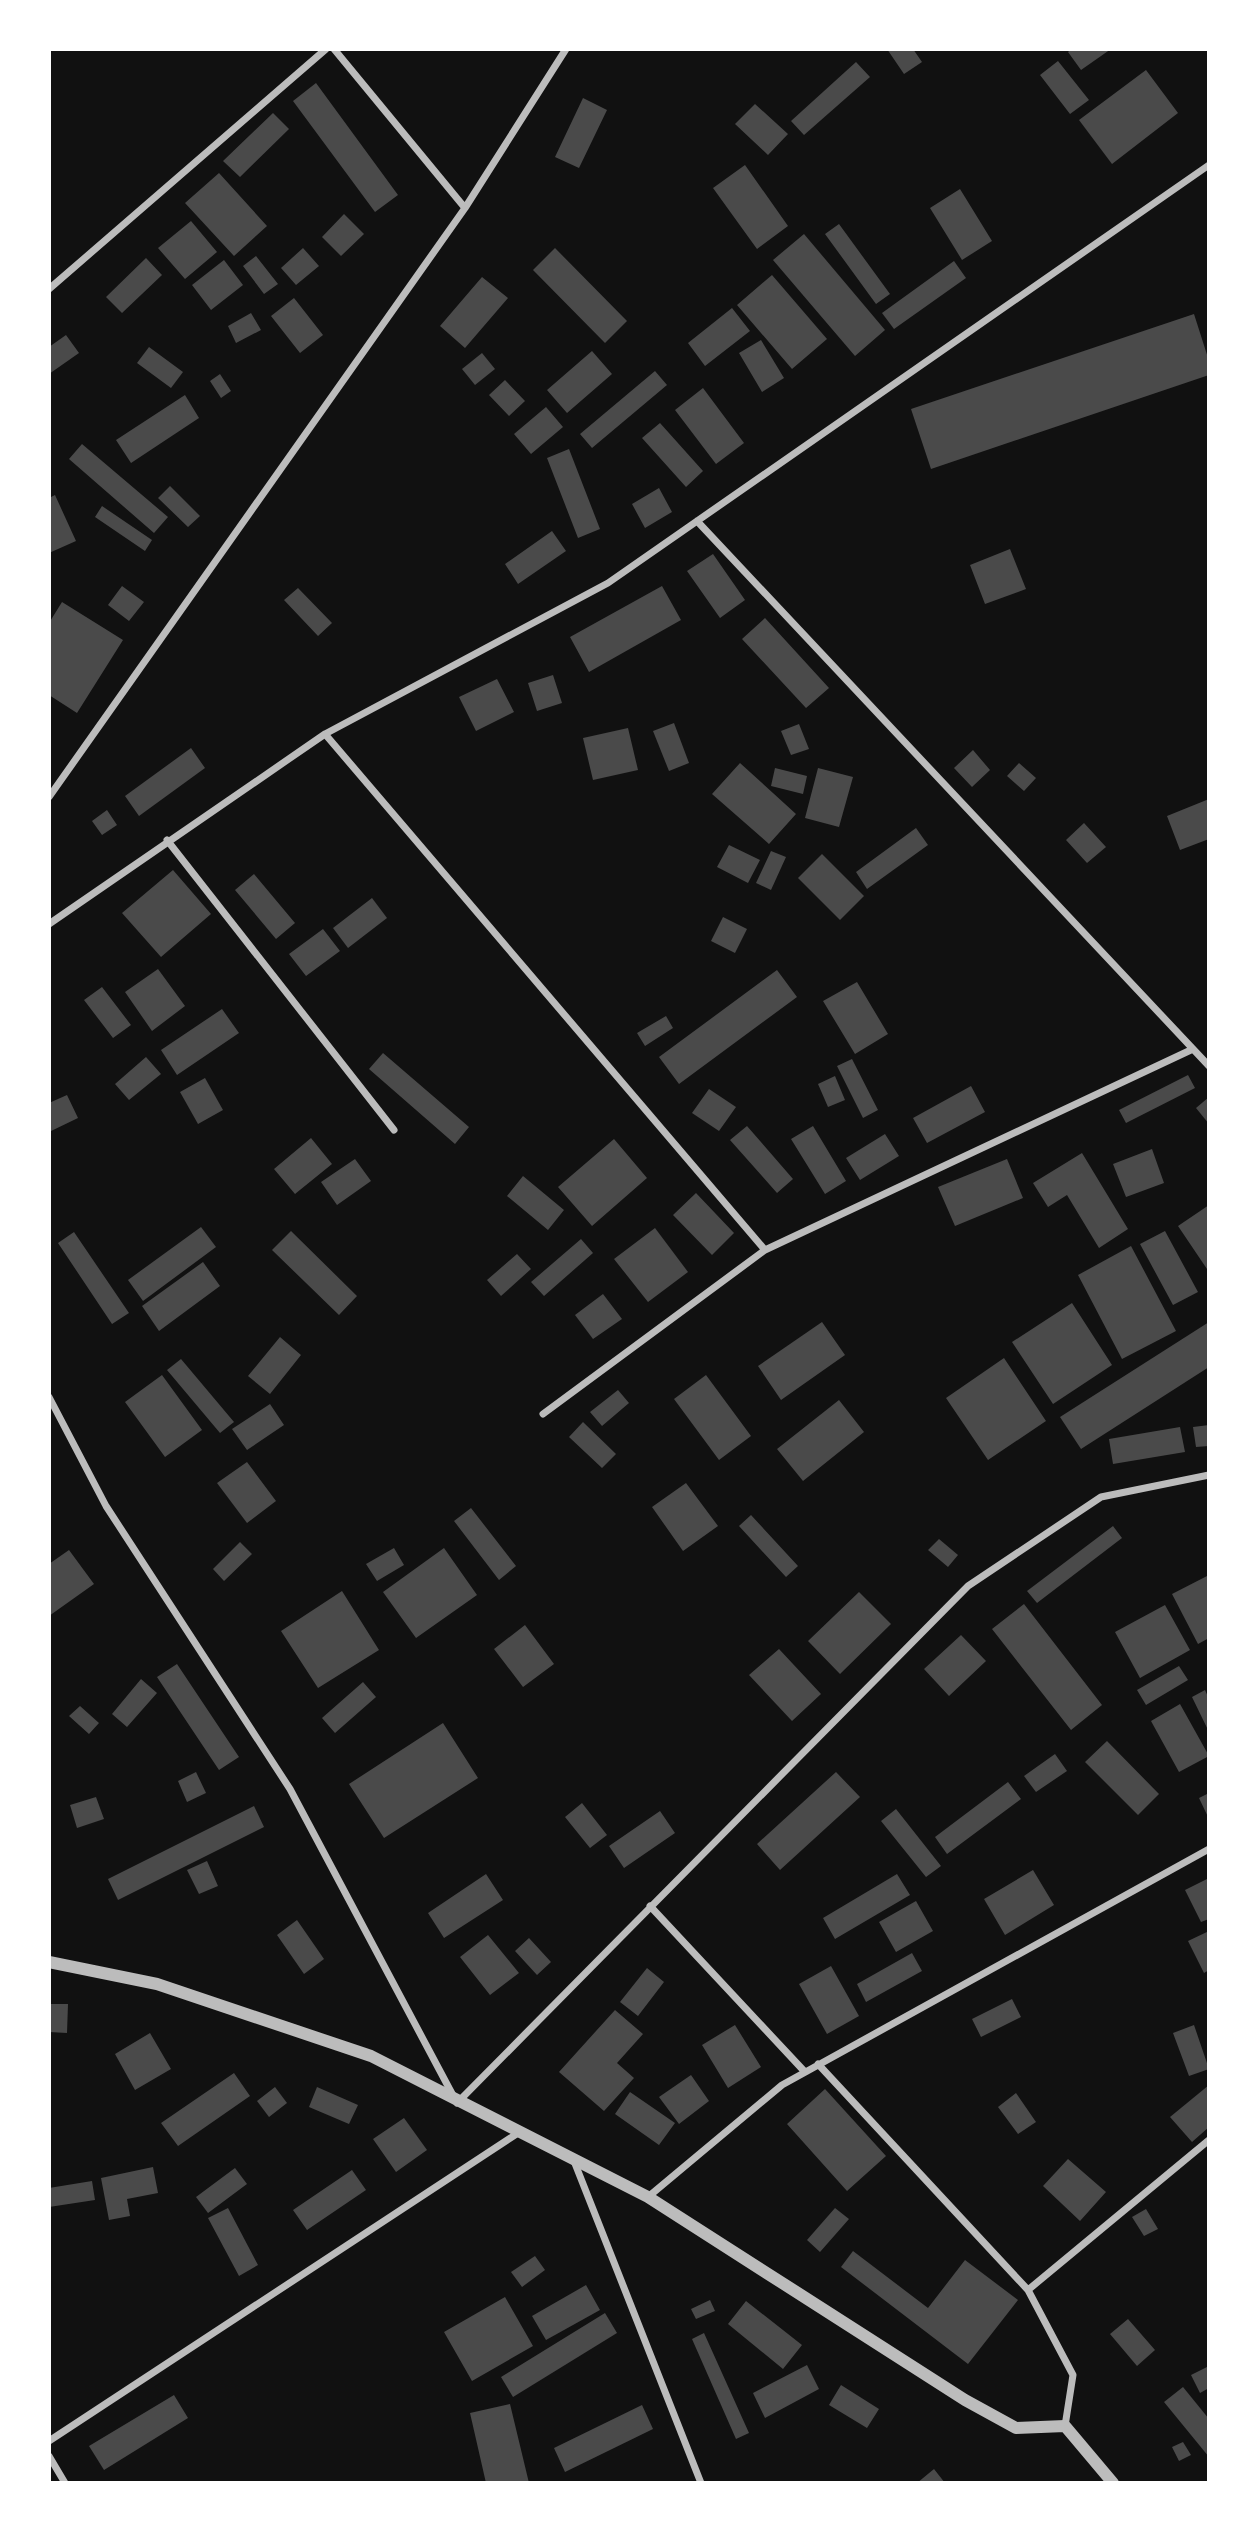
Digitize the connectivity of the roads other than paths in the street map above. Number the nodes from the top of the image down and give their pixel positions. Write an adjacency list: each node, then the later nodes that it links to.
1 (326, 49): 6 (street)
2 (334, 49): 5 (street)
3 (566, 49): 5 (street)
4 (1209, 165): 7 (street)
5 (465, 208): 9 (street)
6 (49, 289)
7 (697, 521): 8 (street); 12 (street)
8 (324, 734): 10 (street); 15 (street)
9 (49, 797)
10 (167, 840): 11 (street); 14 (street)
11 (49, 924)
12 (1193, 1049): 13 (street); 15 (street)
13 (1209, 1066)
14 (394, 1130)
15 (765, 1250): 17 (street)
16 (49, 1397): 24 (street)
17 (542, 1414)
18 (1209, 1475): 20 (street)
19 (1209, 1849): 22 (street)
20 (650, 1906): 23 (street); 24 (street)
21 (49, 1962): 24 (street)
22 (818, 2064): 23 (street); 29 (street)
23 (805, 2072): 28 (street)
24 (457, 2103): 25 (street)
25 (518, 2133): 27 (street); 31 (street)
26 (1209, 2140): 29 (street)
27 (574, 2161): 28 (street); 34 (street)
28 (648, 2197): 30 (street)
29 (1028, 2290): 30 (street)
30 (1065, 2427): 35 (street)
31 (49, 2441)
32 (49, 2456): 33 (street)
33 (65, 2483)
34 (701, 2483)
35 (1113, 2483)

